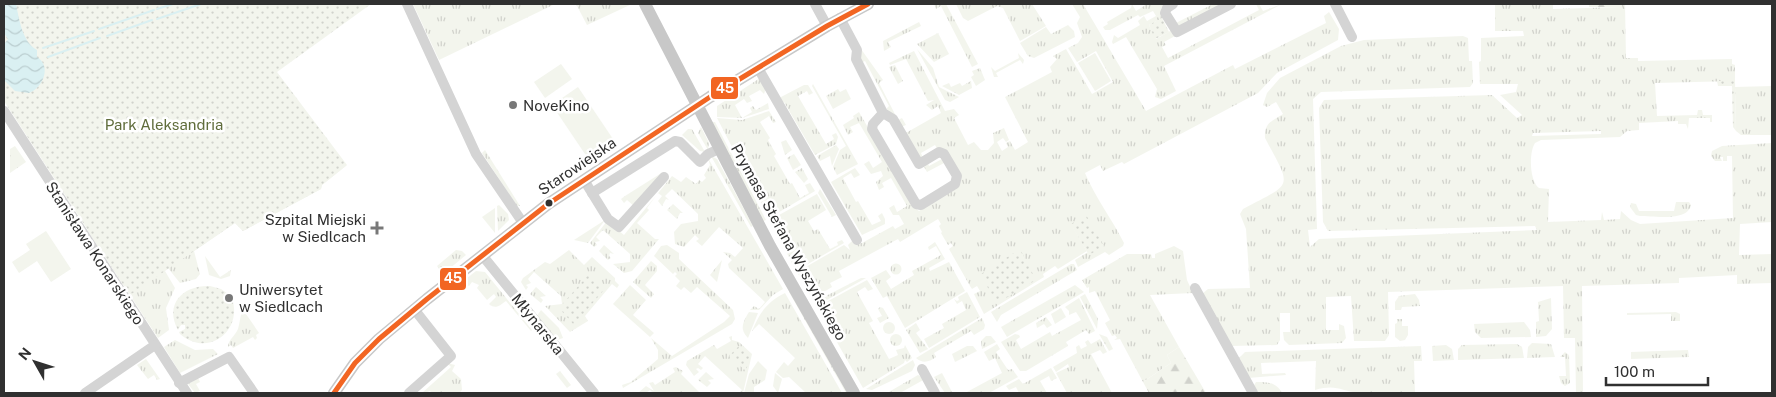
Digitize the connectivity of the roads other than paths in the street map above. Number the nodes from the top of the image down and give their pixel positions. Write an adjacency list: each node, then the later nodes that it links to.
1 (407, 4): 19 (street)
2 (645, 4): 12 (main road, Prymasa Stefana Wyszyńskiego)
3 (816, 4): 9 (street)
4 (868, 4): 8 (main road, Starowiejska)
5 (1173, 4): 6 (street)
6 (1231, 4)
7 (1335, 4): 10 (street)
8 (840, 18): 9 (main road, Starowiejska); 14 (street)
9 (827, 26): 11 (main road, Starowiejska)
10 (1352, 37)
11 (758, 68): 12 (main road, Starowiejska); 20 (street)
12 (697, 106): 15 (main road, Prymasa Stefana Wyszyńskiego); 17 (main road, Starowiejska)
13 (4, 111): 24 (street, Stanisława Konarskiego)
14 (883, 113): 14 (street)
15 (719, 148): 18 (street); 35 (main road, Prymasa Stefana Wyszyńskiego)
16 (664, 177): 18 (street)
17 (584, 180): 18 (street); 19 (main road, Starowiejska)
18 (592, 194)
19 (522, 223): 21 (main road, Starowiejska)
20 (857, 240)
21 (482, 255): 23 (main road, Starowiejska); 34 (street, Młynarska)
22 (1195, 288): 37 (street)
23 (414, 309): 32 (main road, Starowiejska); 33 (street)
24 (155, 345): 25 (street); 26 (street, Stanisława Konarskiego)
25 (144, 353): 26 (street); 29 (street)
26 (168, 366): 28 (street, Stanisława Konarskiego)
27 (922, 369): 36 (street)
28 (179, 383): 30 (street, Stanisława Konarskiego); 31 (street)
29 (85, 393)
30 (187, 393)
31 (254, 393)
32 (334, 393)
33 (409, 393)
34 (594, 393)
35 (854, 393)
36 (935, 393)
37 (1253, 393)

